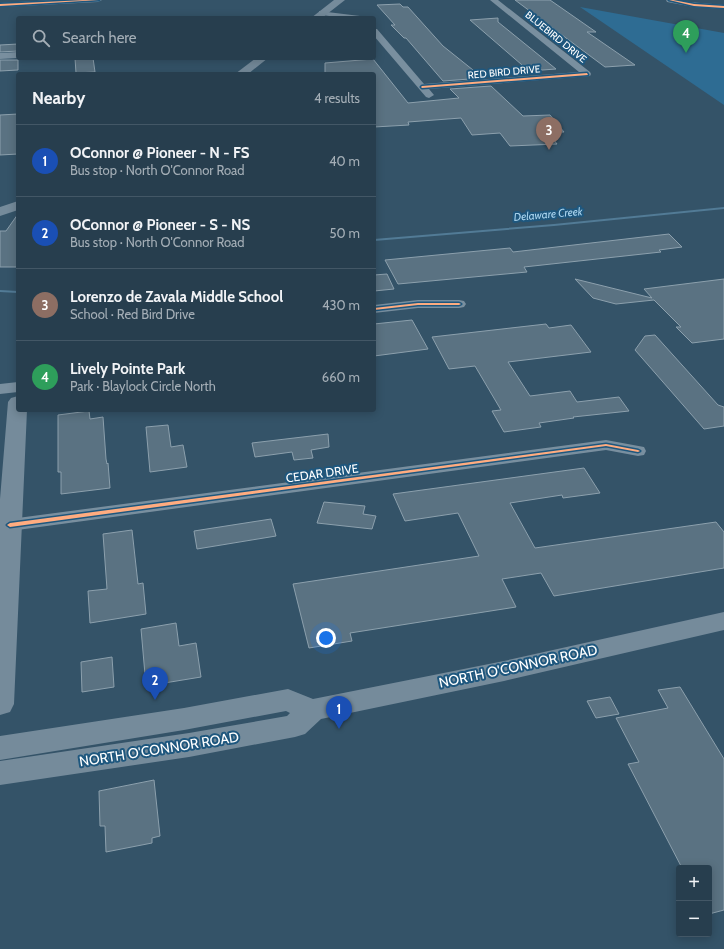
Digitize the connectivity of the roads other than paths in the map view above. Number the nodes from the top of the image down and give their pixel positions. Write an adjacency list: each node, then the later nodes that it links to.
1 (98, 0): 5 (street)
2 (340, 0): 7 (main road)
3 (494, 0): 14 (street, BLUEBIRD DRIVE)
4 (670, 0): 6 (street)
5 (0, 5)
6 (724, 7)
7 (319, 15): 8 (street)
8 (333, 16)
9 (376, 34): 15 (street)
10 (16, 55): 11 (street)
11 (0, 56)
12 (260, 60): 13 (main road)
13 (244, 72)
14 (587, 74): 15 (street, RED BIRD DRIVE)
15 (422, 87): 16 (street)
16 (430, 96)
17 (459, 304): 18 (street)
18 (376, 309)
19 (16, 387): 20 (street)
20 (0, 389)
21 (17, 412): 23 (main road)
22 (638, 451): 23 (street, CEDAR DRIVE)
23 (10, 525): 25 (main road)
24 (724, 621): 26 (main road, NORTH O'CONNOR ROAD)
25 (0, 704)
26 (312, 710): 27 (main road, NORTH O'CONNOR ROAD); 28 (main road, NORTH O'CONNOR ROAD)
27 (0, 748)
28 (0, 773)

